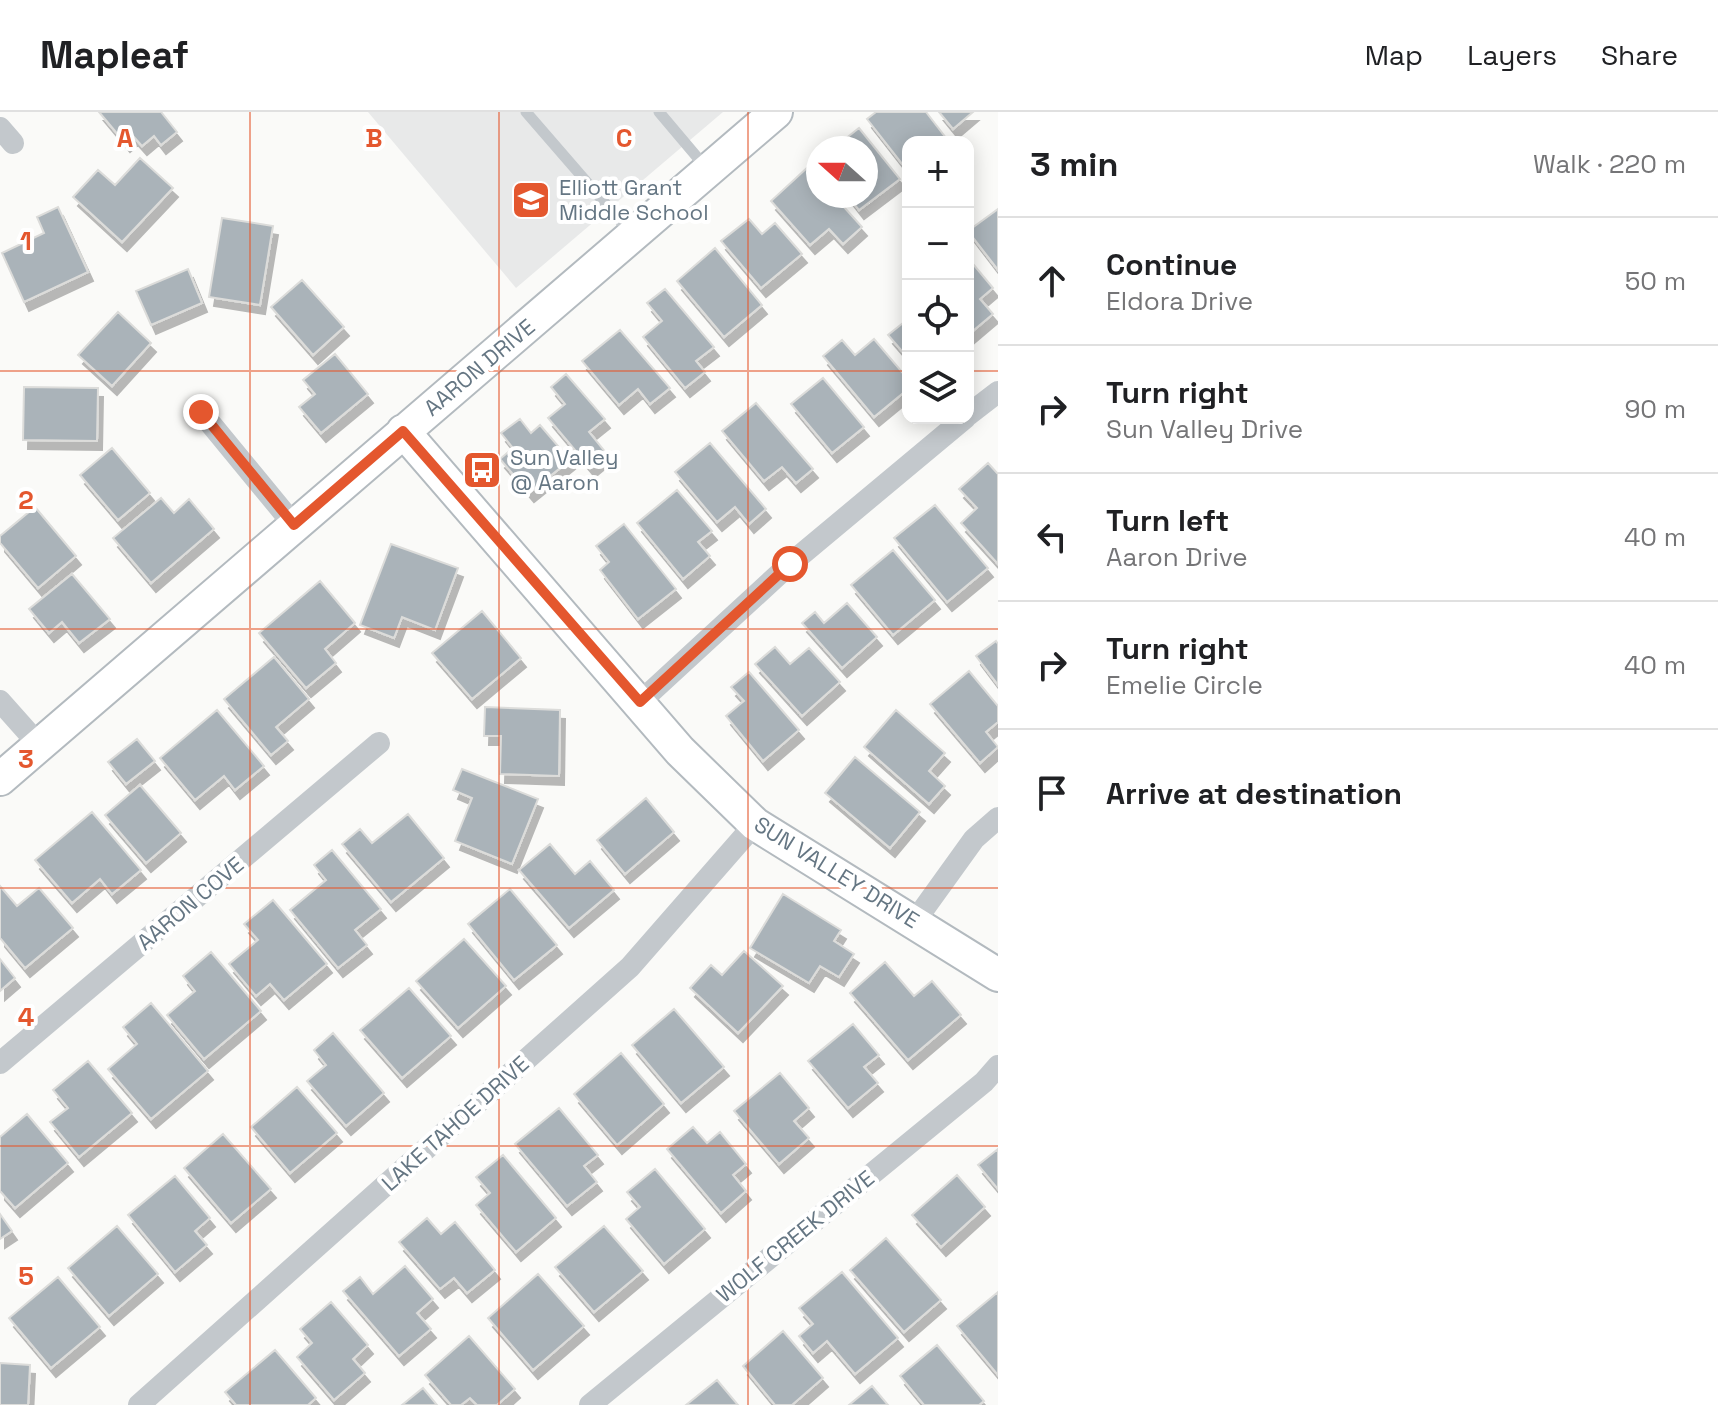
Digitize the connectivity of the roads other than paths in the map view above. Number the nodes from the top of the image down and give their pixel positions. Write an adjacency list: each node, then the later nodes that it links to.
1 (526, 112): 5 (lane)
2 (659, 112): 4 (lane)
3 (776, 112): 4 (street, AARON DRIVE)
4 (708, 170): 5 (street, AARON DRIVE)
5 (633, 235): 10 (street, AARON DRIVE)
6 (998, 392): 7 (street)
7 (974, 411)
8 (201, 412): 11 (street)
9 (958, 424): 13 (street)
10 (403, 431): 11 (street, AARON DRIVE); 13 (street, SUN VALLEY DRIVE)
11 (294, 525): 15 (street, AARON DRIVE)
12 (0, 701): 15 (street)
13 (640, 702): 18 (street, SUN VALLEY DRIVE)
14 (379, 743): 21 (street, AARON COVE)
15 (40, 746): 16 (street, AARON DRIVE)
16 (0, 779)
17 (998, 818): 19 (street)
18 (755, 824): 19 (street, SUN VALLEY DRIVE); 23 (street, LAKE TAHOE DRIVE)
19 (915, 921): 20 (street, SUN VALLEY DRIVE)
20 (998, 975)
21 (0, 1063)
22 (998, 1066): 24 (street, WOLF CREEK DRIVE)
23 (139, 1405)
24 (590, 1405)

